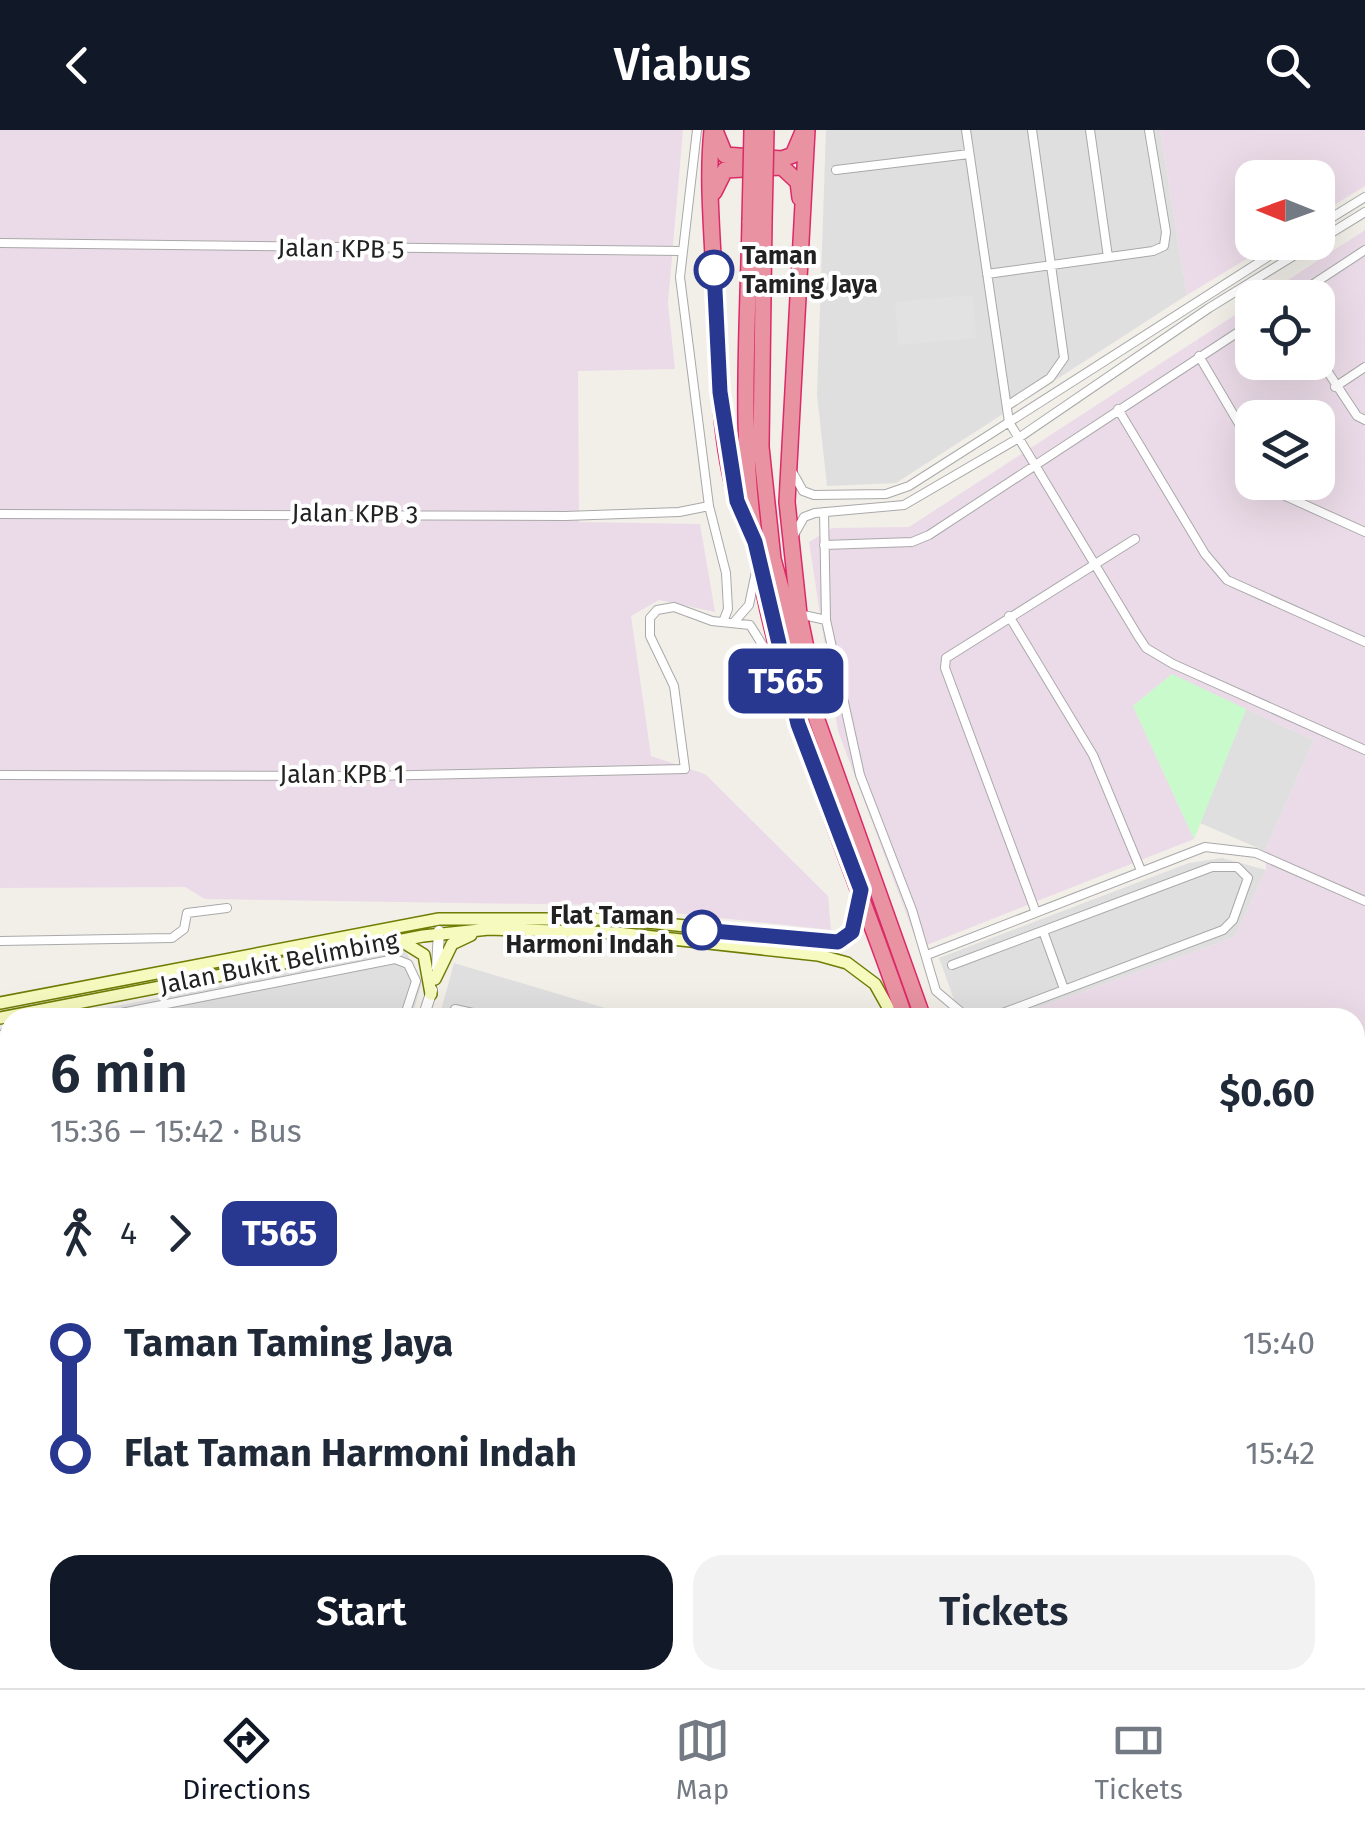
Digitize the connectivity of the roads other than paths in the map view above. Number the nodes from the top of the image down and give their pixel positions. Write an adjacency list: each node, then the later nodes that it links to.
1 (696, 130): 20 (street)
2 (714, 130): 5 (highway); 14 (highway)
3 (752, 130): 16 (highway, bridge)
4 (766, 130): 16 (highway, bridge)
5 (804, 130): 17 (highway)
6 (966, 130): 10 (street)
7 (1032, 130): 25 (street)
8 (1090, 130): 22 (street)
9 (1150, 130): 22 (street)
10 (970, 154): 11 (street); 26 (street)
11 (836, 170)
12 (1365, 197): 15 (street)
13 (1365, 212): 18 (street)
14 (711, 216): 17 (highway); 47 (highway)
15 (1335, 216)
16 (757, 221): 47 (highway); 59 (highway)
17 (803, 221): 38 (highway)
18 (1335, 231)
19 (0, 243): 20 (street, Jalan KPB 5)
20 (682, 250): 42 (street)
21 (1365, 250): 27 (street)
22 (1108, 257): 25 (street)
23 (1264, 260): 37 (street)
24 (1288, 260): 39 (street)
25 (1051, 265): 26 (street); 33 (street)
26 (987, 274): 33 (street)
27 (1319, 280)
28 (1235, 334): 29 (street)
29 (1199, 356): 34 (street); 35 (street)
30 (1365, 368): 32 (street)
31 (1331, 380): 32 (street)
32 (1335, 386): 36 (street)
33 (1007, 406): 37 (street)
34 (1118, 409): 40 (street); 57 (street)
35 (1235, 417)
36 (1365, 420)
37 (1010, 422): 38 (street); 39 (street)
38 (788, 439): 49 (highway)
39 (1016, 439): 40 (street); 43 (street)
40 (1033, 464): 48 (street); 51 (street)
41 (1294, 500): 45 (street)
42 (709, 506): 44 (street, Jalan KPB 3); 56 (street)
43 (824, 512): 48 (street); 49 (street)
44 (0, 514)
45 (1365, 532)
46 (1136, 539): 51 (street)
47 (755, 542): 50 (highway)
48 (824, 545): 54 (street)
49 (791, 548): 52 (highway)
50 (758, 564): 55 (street); 58 (highway)
51 (1094, 564): 53 (street); 60 (street)
52 (799, 614): 54 (street); 59 (highway)
53 (1009, 616): 62 (street); 67 (street)
54 (826, 620): 75 (street)
55 (734, 621): 56 (street); 58 (street)
56 (724, 622): 61 (street, Jalan KPB 1)
57 (1365, 642)
58 (786, 680): 63 (highway)
59 (817, 720): 88 (highway)
60 (1365, 750)
61 (0, 774)
62 (1140, 868): 64 (street); 65 (street)
63 (861, 890): 69 (main road, Jalan Bukit Belimbing); 87 (highway)
64 (1085, 891): 67 (street); 68 (street)
65 (1365, 901)
66 (227, 908): 73 (street)
67 (1035, 910): 75 (street)
68 (1094, 911): 71 (street); 78 (street)
69 (439, 918): 72 (street); 80 (main road, Jalan Bukit Belimbing)
70 (489, 930): 72 (main road, Jalan Bukit Belimbing); 77 (main road); 86 (main road, Jalan Bukit Belimbing)
71 (1043, 931): 76 (street); 78 (street)
72 (440, 933): 74 (main road, Jalan Bukit Belimbing); 77 (street)
73 (0, 941)
74 (400, 941): 79 (main road); 82 (main road, Jalan Bukit Belimbing)
75 (927, 955): 89 (street)
76 (952, 966)
77 (435, 978): 79 (street)
78 (1064, 989): 90 (street)
79 (430, 994): 85 (street)
80 (0, 1002)
81 (409, 1006): 83 (street); 84 (street)
82 (52, 1008)
83 (147, 1008)
84 (413, 1008)
85 (426, 1008)
86 (888, 1008)
87 (902, 1008)
88 (920, 1008)
89 (956, 1008)
90 (1015, 1008)

